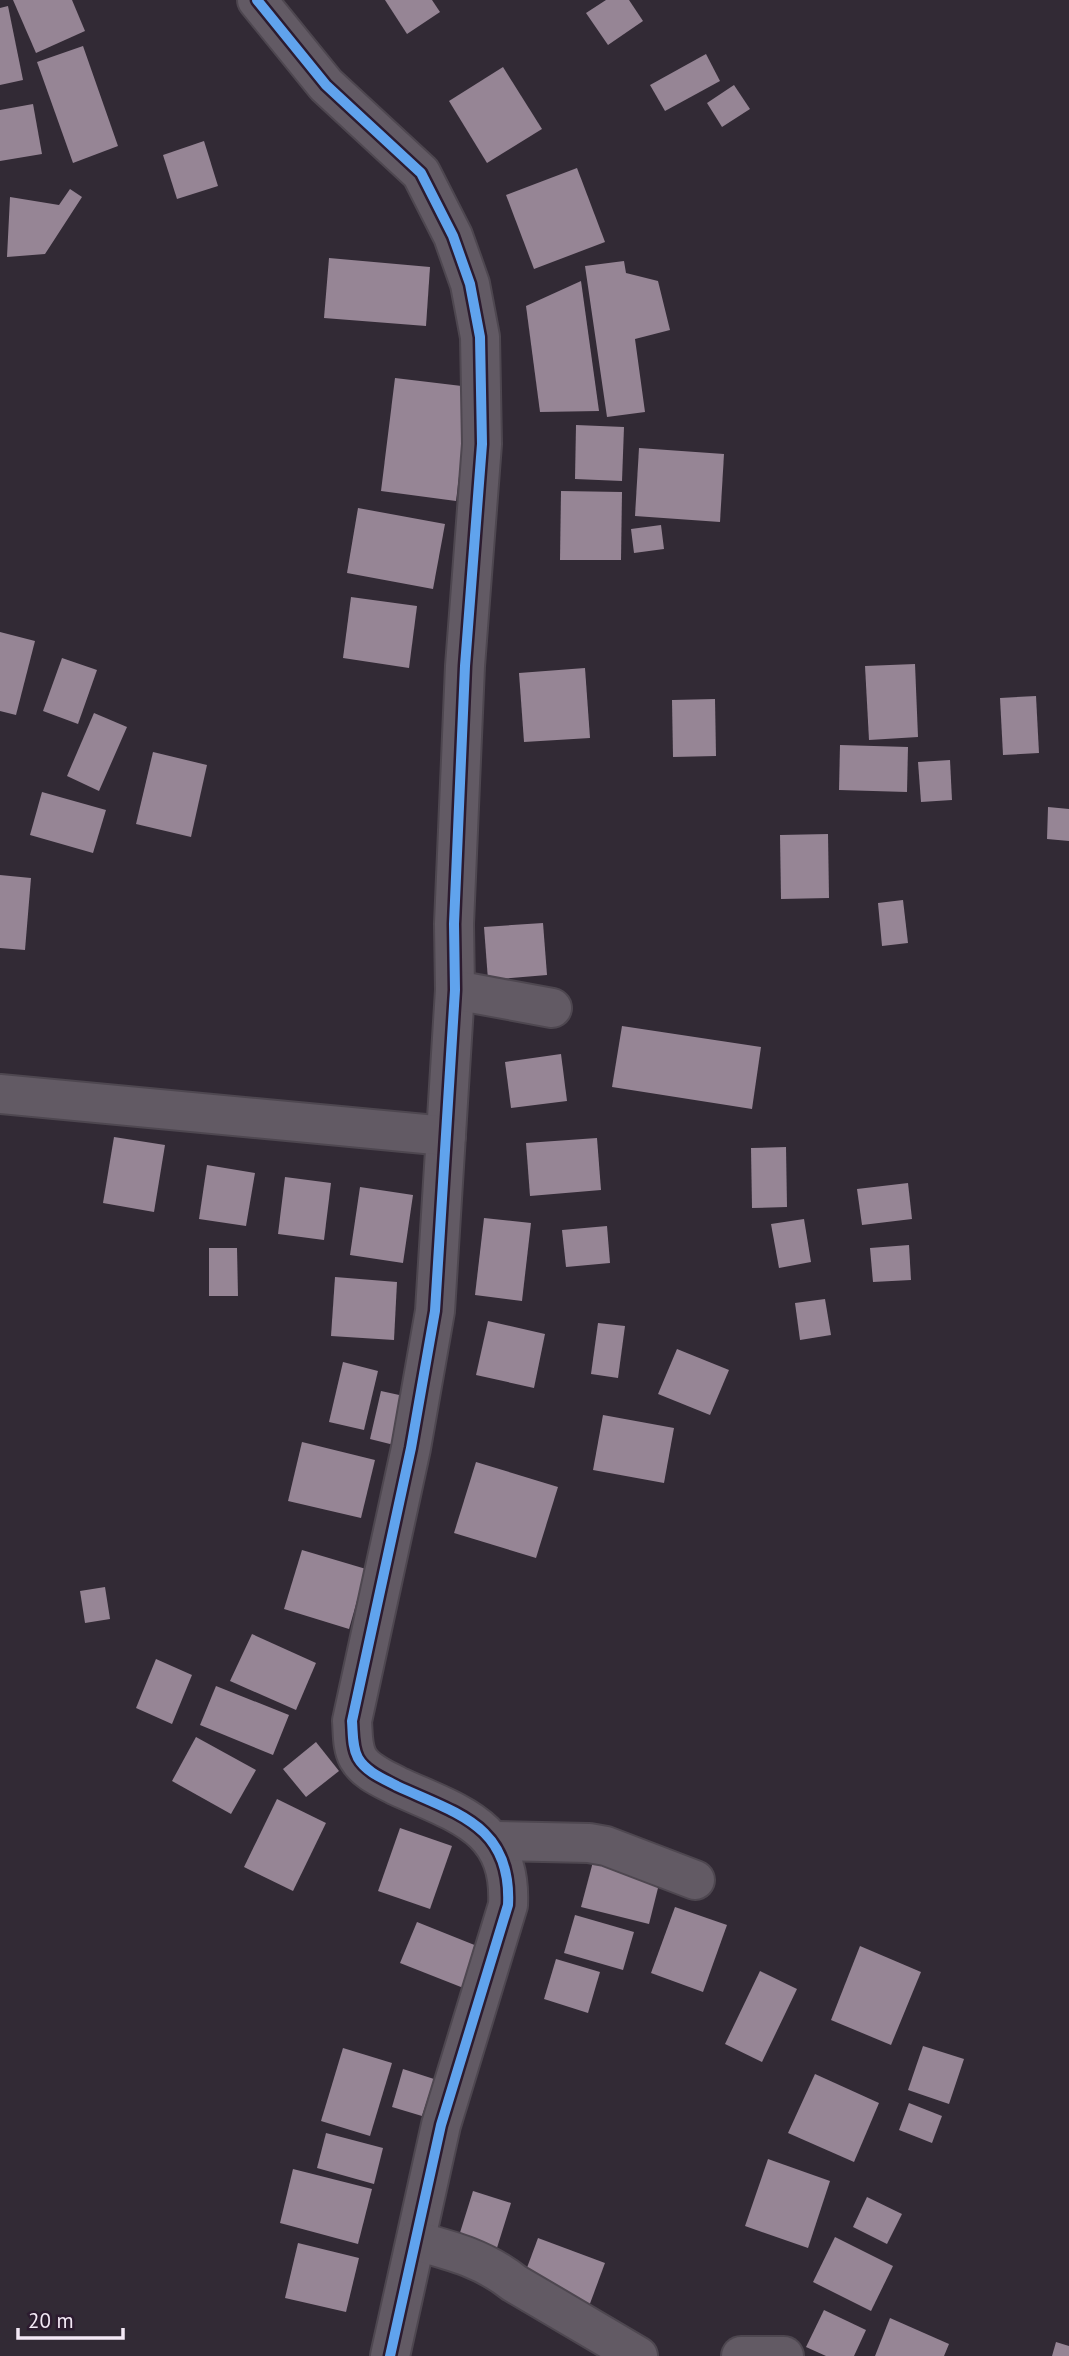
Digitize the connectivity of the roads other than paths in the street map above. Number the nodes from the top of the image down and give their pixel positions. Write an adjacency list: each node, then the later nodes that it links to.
1 (257, 0): 2 (street)
2 (455, 990): 3 (street); 5 (street)
3 (552, 1009)
4 (0, 1094): 5 (street)
5 (446, 1136): 6 (street)
6 (494, 1841): 7 (street); 8 (street)
7 (695, 1880)
8 (416, 2241): 9 (street); 10 (street)
9 (390, 2356)
10 (638, 2356)
11 (741, 2356): 12 (street)
12 (784, 2356)

